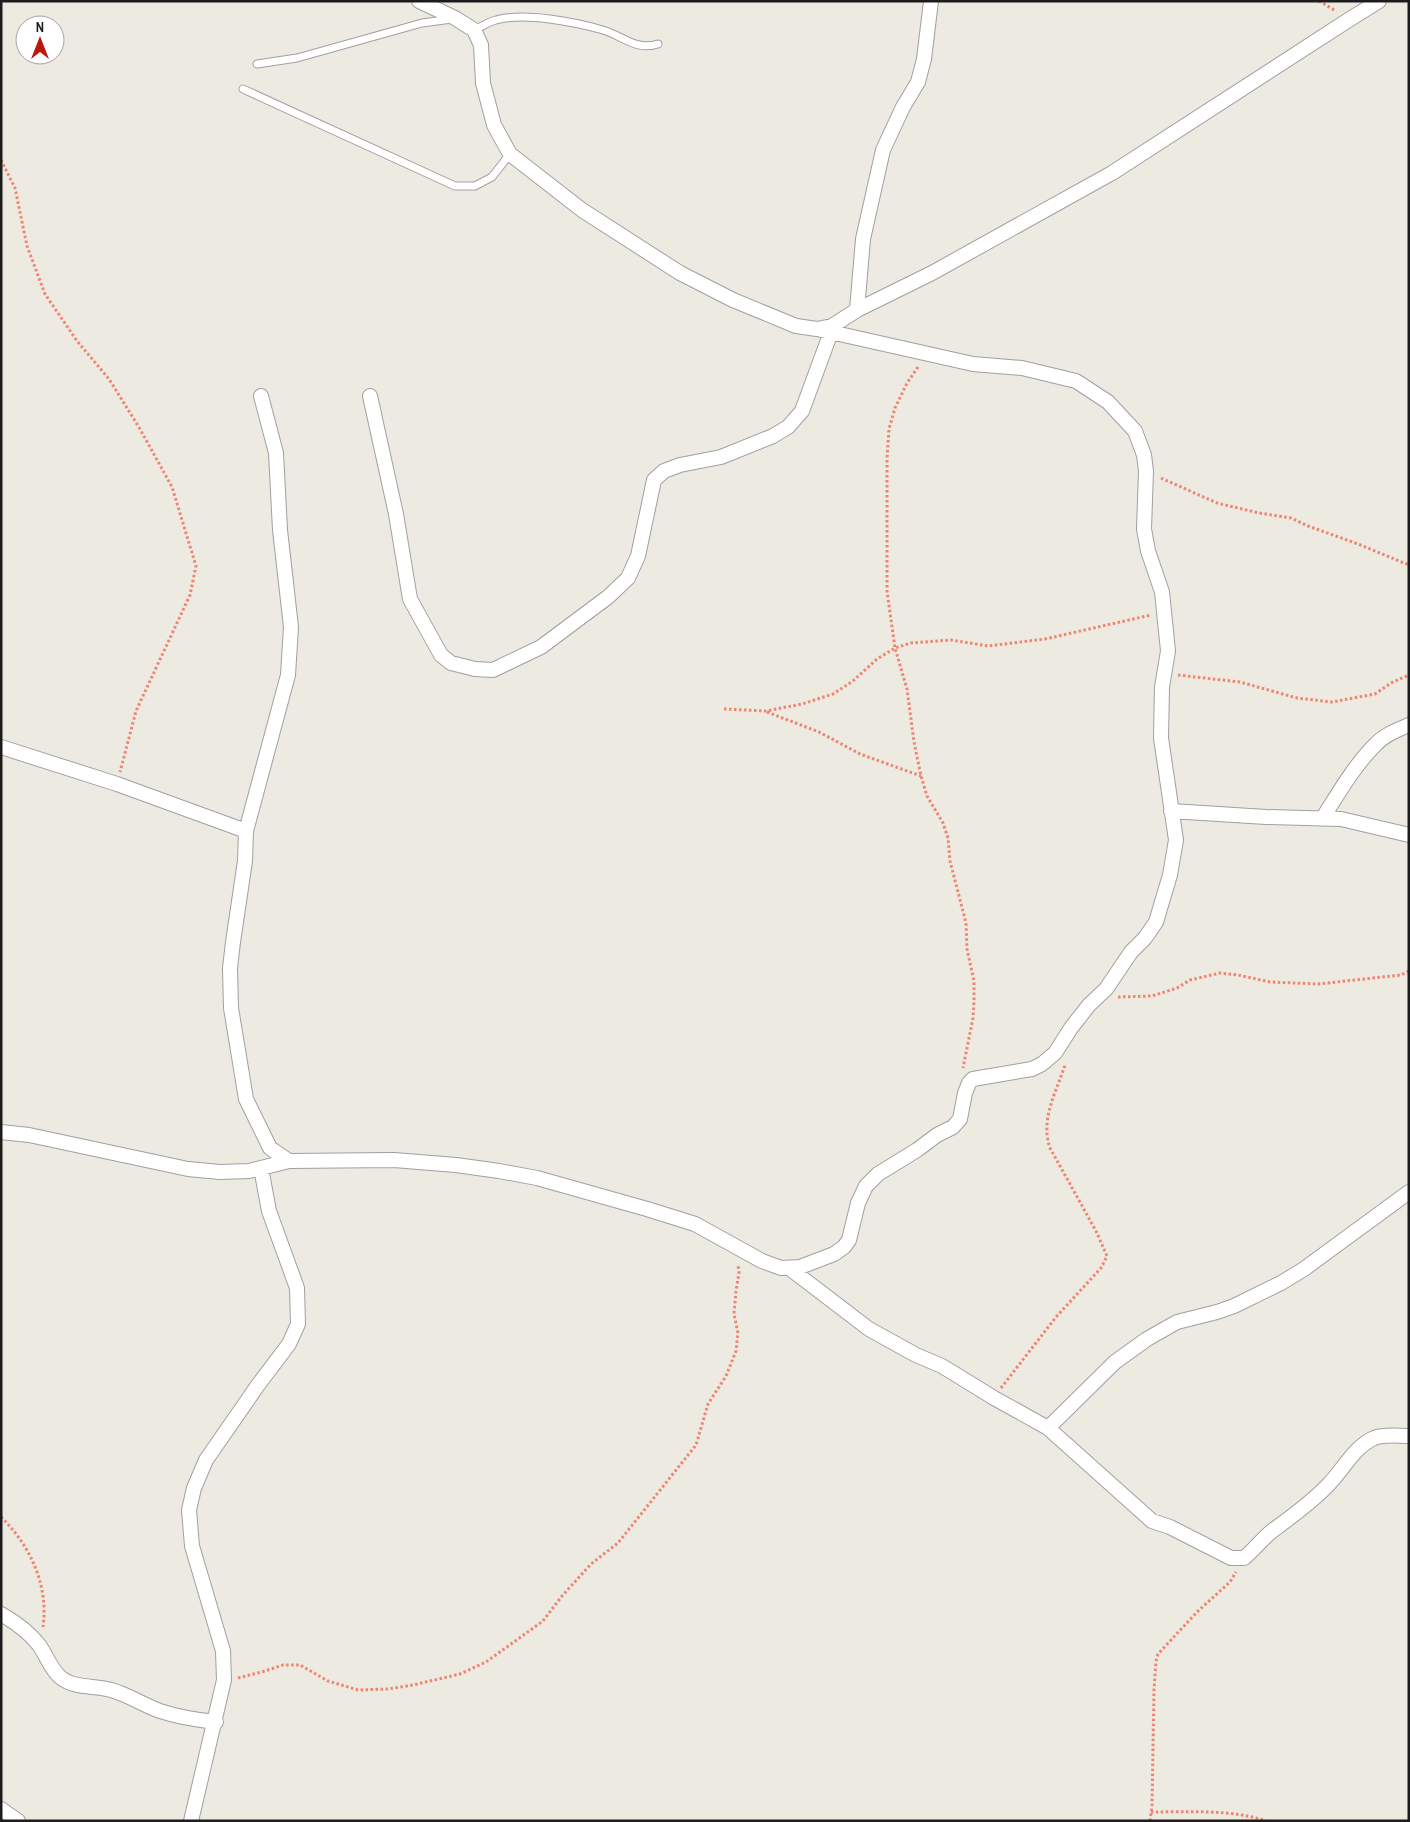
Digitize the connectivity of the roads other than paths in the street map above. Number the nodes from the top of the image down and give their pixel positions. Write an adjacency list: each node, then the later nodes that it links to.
1 (419, 1): 4 (street)
2 (931, 1): 10 (street)
3 (1379, 1): 10 (street)
4 (455, 18): 5 (street); 7 (lane)
5 (474, 30): 6 (lane); 9 (street)
6 (658, 44)
7 (256, 64)
8 (242, 89): 9 (lane)
9 (510, 154): 11 (street)
10 (857, 310): 11 (street)
11 (817, 329): 12 (street)
12 (831, 332): 14 (street); 17 (street)
13 (261, 396): 19 (street)
14 (370, 396)
15 (1409, 724): 18 (street)
16 (1, 747): 19 (street)
17 (1171, 810): 18 (street); 25 (street)
18 (1322, 819): 20 (street)
19 (246, 831): 22 (street)
20 (1409, 835)
21 (1, 1132): 23 (street)
22 (289, 1161): 23 (street); 25 (street)
23 (261, 1168): 29 (street)
24 (1409, 1192): 26 (street)
25 (788, 1268): 26 (street)
26 (1048, 1428): 27 (street)
27 (1409, 1436)
28 (1, 1614): 29 (street)
29 (216, 1722): 32 (street)
30 (1, 1809): 31 (street)
31 (18, 1821)
32 (191, 1821)

